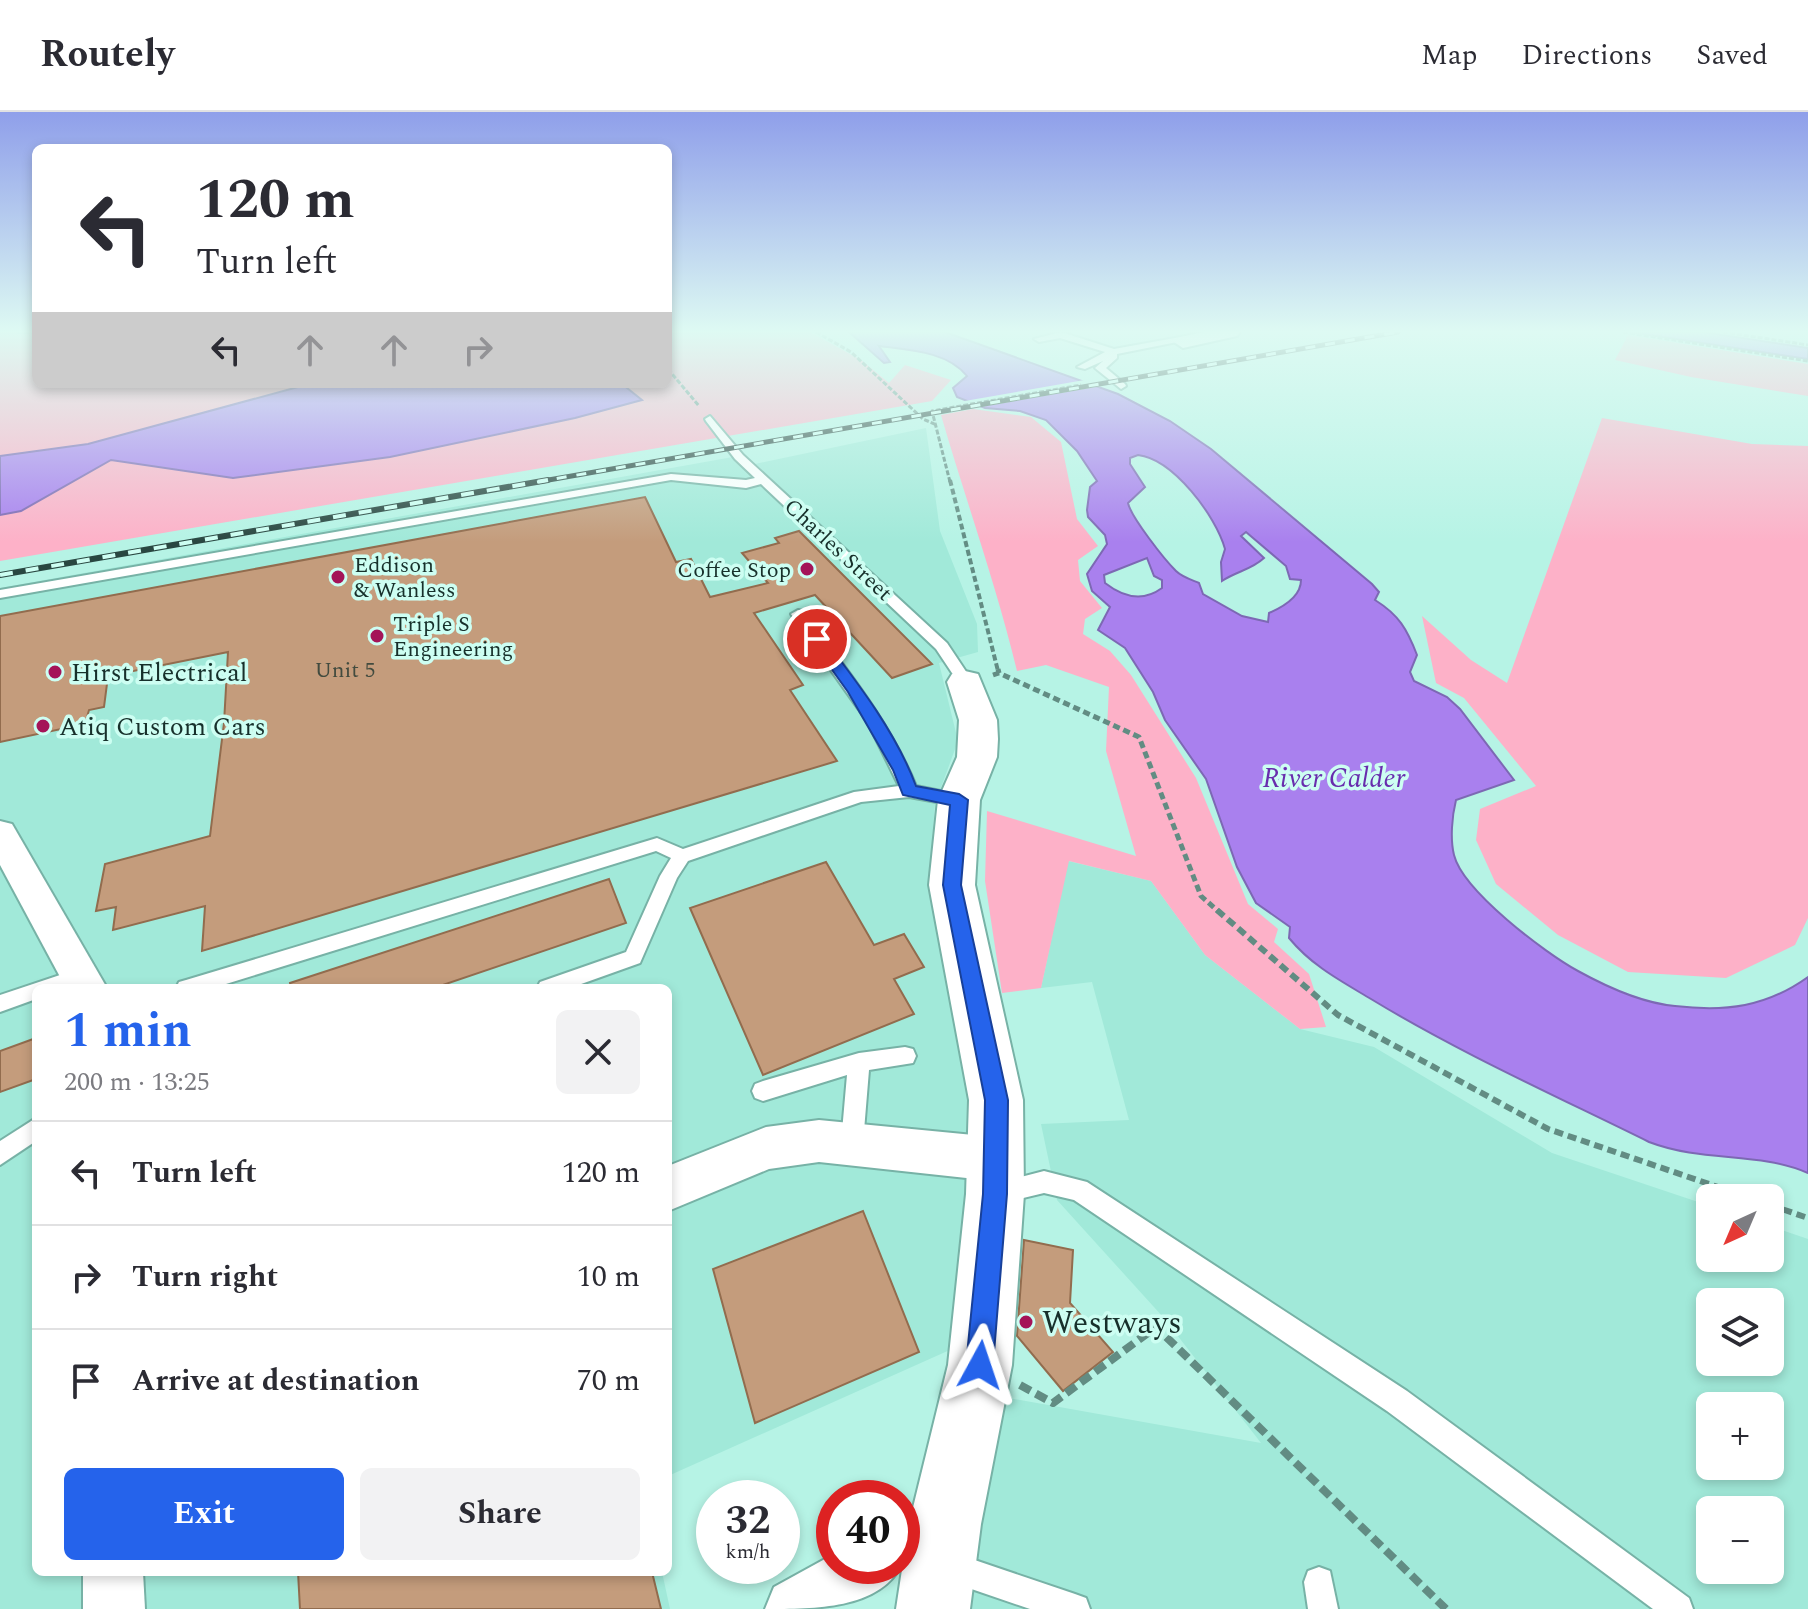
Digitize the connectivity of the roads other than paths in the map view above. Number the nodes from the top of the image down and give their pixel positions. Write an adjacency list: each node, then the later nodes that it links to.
1 (710, 419): 2 (lane, Charles Street)
2 (764, 479): 3 (lane); 5 (lane, Charles Street)
3 (0, 594)
4 (798, 614): 6 (lane)
5 (982, 678): 7 (street)
6 (909, 791): 7 (lane); 9 (lane)
7 (959, 800): 21 (street)
8 (0, 833): 10 (street)
9 (682, 856): 11 (lane); 12 (lane)
10 (84, 982)
11 (199, 984)
12 (558, 984)
13 (32, 992): 14 (lane)
14 (0, 1004)
15 (905, 1056): 16 (lane)
16 (859, 1062): 17 (lane); 19 (lane)
17 (763, 1091)
18 (32, 1131): 20 (lane)
19 (852, 1143): 21 (street); 22 (street)
20 (0, 1154)
21 (994, 1176): 23 (street); 29 (lane)
22 (672, 1187)
23 (930, 1561): 28 (lane)
24 (113, 1576): 26 (street)
25 (840, 1584): 27 (street)
26 (114, 1609)
27 (796, 1609)
28 (1075, 1609)
29 (1678, 1609)

